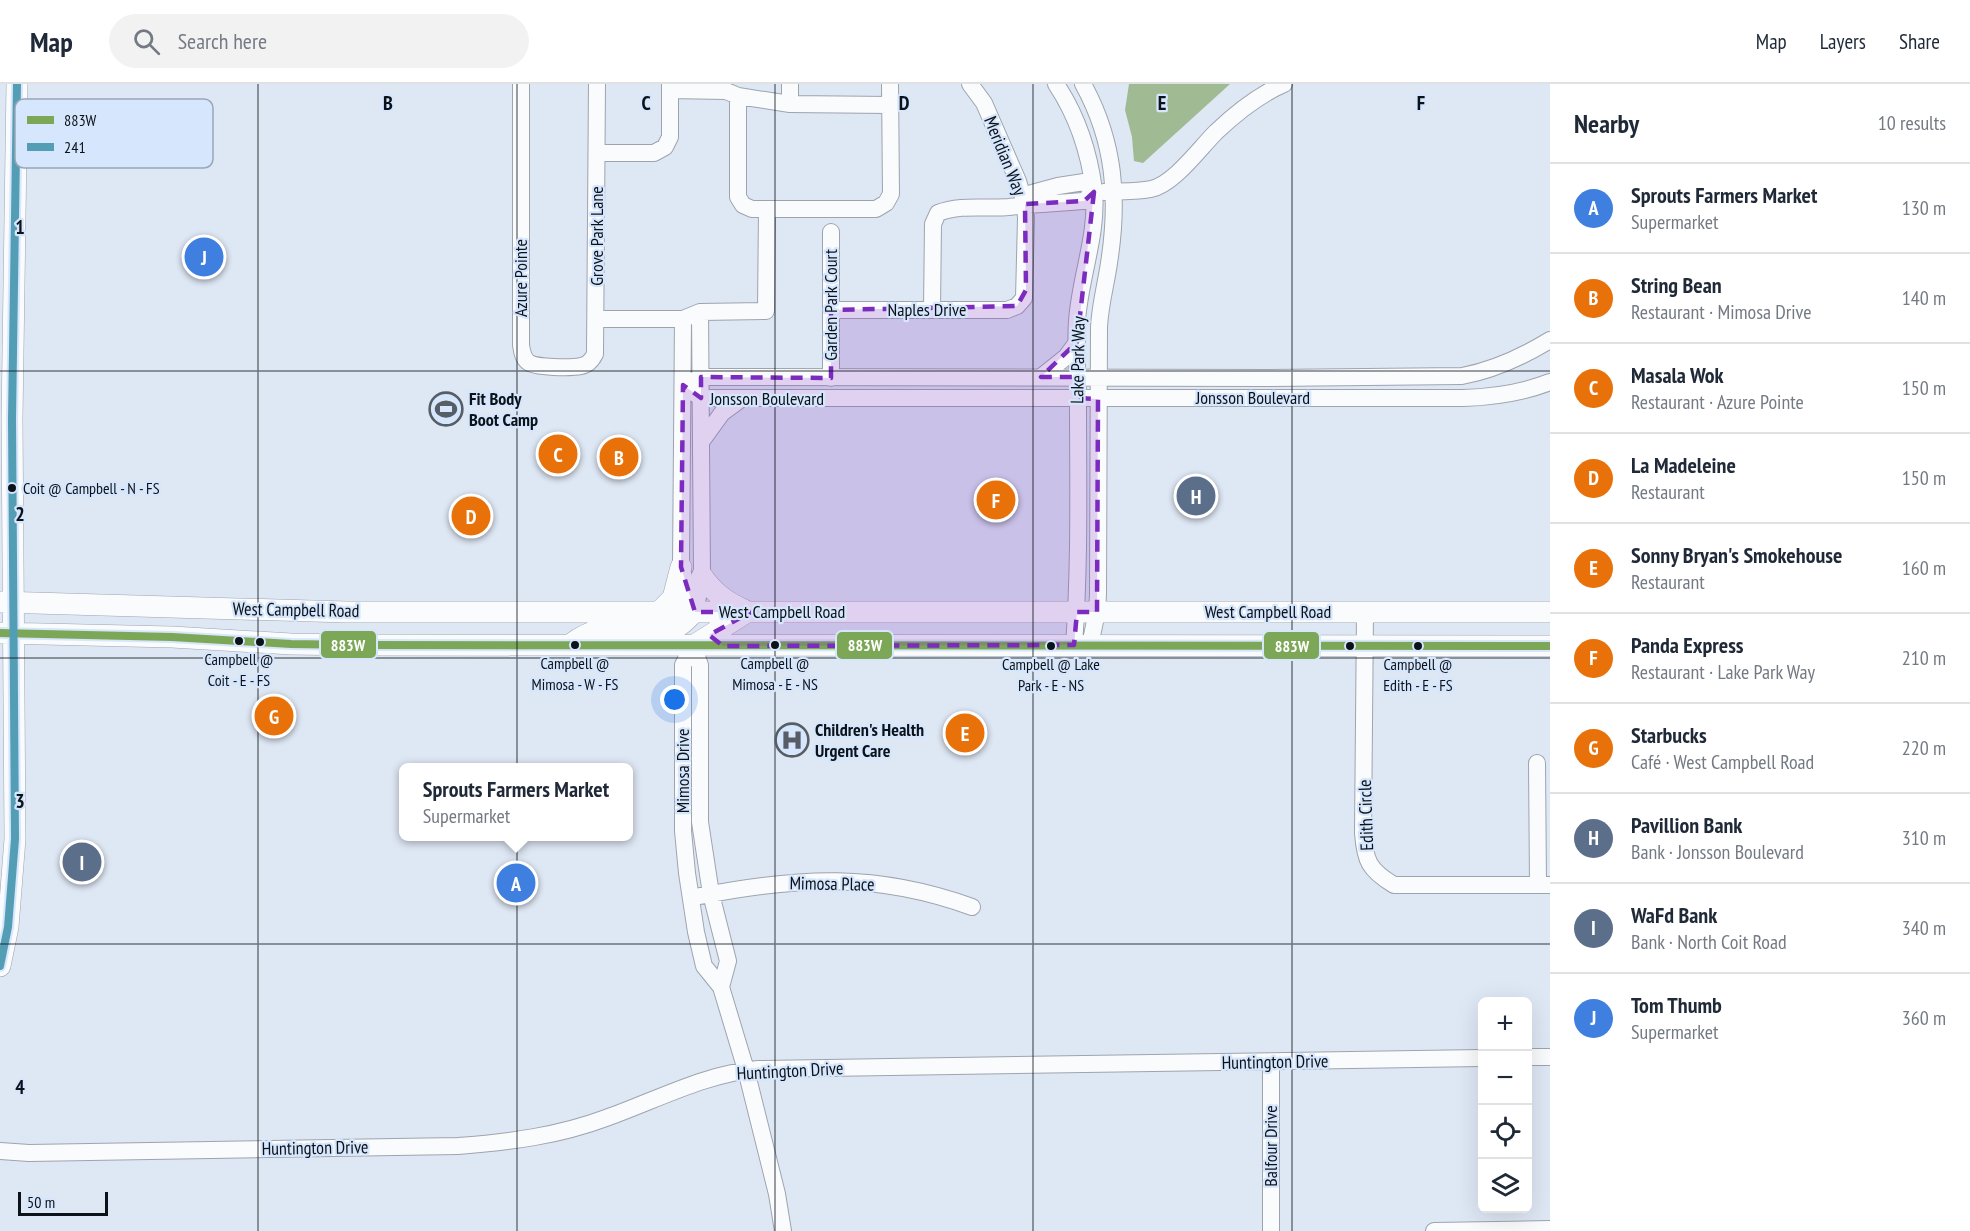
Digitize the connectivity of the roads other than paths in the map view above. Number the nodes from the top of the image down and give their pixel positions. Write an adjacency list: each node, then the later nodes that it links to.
1 (17, 84): 12 (main road)
2 (521, 84): 26 (street, Azure Pointe)
3 (597, 84): 16 (street)
4 (790, 84): 13 (street)
5 (891, 84): 14 (street)
6 (970, 84): 19 (street, Meridian Way)
7 (1056, 84): 18 (street, Lake Park Way)
8 (1083, 84): 17 (street, Lake Park Way)
9 (1284, 84): 17 (street)
10 (670, 87): 11 (street); 16 (street)
11 (738, 96): 13 (street); 20 (street)
12 (16, 99)
13 (790, 104): 14 (street)
14 (890, 105): 20 (street)
15 (15, 125): 30 (main road)
16 (597, 153): 26 (street, Grove Park Lane)
17 (1114, 191): 18 (street); 35 (street, Lake Park Way)
18 (1094, 192): 19 (street); 29 (street, Lake Park Way)
19 (1025, 204): 22 (street, Meridian Way); 24 (street)
20 (767, 209): 25 (street)
21 (831, 232): 23 (street, Garden Park Court)
22 (1022, 303): 24 (street, Naples Drive)
23 (831, 310): 24 (street, Naples Drive); 36 (street, Garden Park Court)
24 (932, 310)
25 (700, 312): 27 (street); 32 (street)
26 (597, 319): 27 (street)
27 (683, 319): 39 (street)
28 (1550, 340): 31 (street, Jonsson Boulevard)
29 (1077, 342): 33 (street); 34 (street, Lake Park Way)
30 (4, 352): 51 (main road)
31 (1462, 376): 35 (street, Jonsson Boulevard); 40 (street)
32 (701, 377): 36 (street, Jonsson Boulevard); 39 (street, Jonsson Boulevard); 41 (street)
33 (1041, 377): 34 (street, Jonsson Boulevard); 37 (street, Jonsson Boulevard)
34 (1077, 377): 35 (street, Jonsson Boulevard); 44 (street, Lake Park Way)
35 (1098, 377): 45 (street, Lake Park Way)
36 (831, 378): 37 (street, Jonsson Boulevard)
37 (896, 378): 43 (street)
38 (1550, 382): 40 (street, Jonsson Boulevard)
39 (683, 385): 41 (street, Jonsson Boulevard); 47 (street)
40 (1463, 398): 45 (street, Jonsson Boulevard)
41 (701, 399): 42 (street, Jonsson Boulevard); 46 (street)
42 (741, 399): 43 (street, Jonsson Boulevard); 46 (street)
43 (896, 399): 44 (street, Jonsson Boulevard)
44 (1077, 399): 45 (street, Jonsson Boulevard); 57 (street, Lake Park Way)
45 (1098, 399): 57 (street, Lake Park Way)
46 (701, 442): 48 (street)
47 (682, 487): 48 (street); 49 (street)
48 (701, 492): 50 (street)
49 (681, 567): 53 (main road); 60 (street)
50 (702, 576): 54 (main road); 60 (street)
51 (7, 602): 52 (main road, West Campbell Road); 61 (main road)
52 (346, 612): 53 (main road, West Campbell Road); 63 (main road)
53 (659, 612): 60 (main road)
54 (747, 612): 55 (main road, West Campbell Road); 60 (main road, West Campbell Road); 62 (main road)
55 (903, 612): 56 (main road, West Campbell Road); 64 (main road)
56 (941, 612): 57 (main road, West Campbell Road); 65 (main road)
57 (1087, 612): 58 (main road, West Campbell Road); 66 (street, Lake Park Way)
58 (1365, 612): 59 (main road, West Campbell Road); 67 (street, Edith Circle)
59 (1550, 612)
60 (687, 618): 62 (main road); 68 (main road, West Campbell Road)
61 (7, 633): 63 (main road, West Campbell Road); 76 (main road)
62 (708, 642): 64 (main road, West Campbell Road); 68 (main road, West Campbell Road); 71 (street, Mimosa Drive); 72 (street, Mimosa Drive)
63 (349, 645): 68 (main road, West Campbell Road)
64 (872, 645): 65 (main road, West Campbell Road)
65 (914, 645): 66 (main road, West Campbell Road)
66 (1082, 645): 67 (main road, West Campbell Road)
67 (1365, 645): 69 (main road, West Campbell Road); 74 (street, Edith Circle)
68 (568, 646)
69 (1550, 646)
70 (1537, 763): 74 (street)
71 (700, 786): 72 (street); 75 (street, Mimosa Drive)
72 (682, 797): 77 (street, Mimosa Drive)
73 (0, 813): 76 (main road)
74 (1544, 885)
75 (711, 894): 77 (street, Mimosa Place); 78 (street, Mimosa Place); 80 (street, Mimosa Drive)
76 (12, 895): 79 (main road)
77 (690, 898): 80 (street, Mimosa Drive)
78 (972, 907)
79 (0, 966)
80 (721, 987): 85 (street, Mimosa Drive)
81 (1532, 1057): 82 (street)
82 (1550, 1057)
83 (1478, 1058): 84 (street, Huntington Drive)
84 (1271, 1062): 85 (street, Huntington Drive); 89 (street, Balfour Drive)
85 (746, 1070): 86 (street, Huntington Drive); 88 (street, Mimosa Drive)
86 (0, 1151)
87 (1550, 1229): 90 (street)
88 (783, 1231)
89 (1271, 1231)
90 (1434, 1231)

